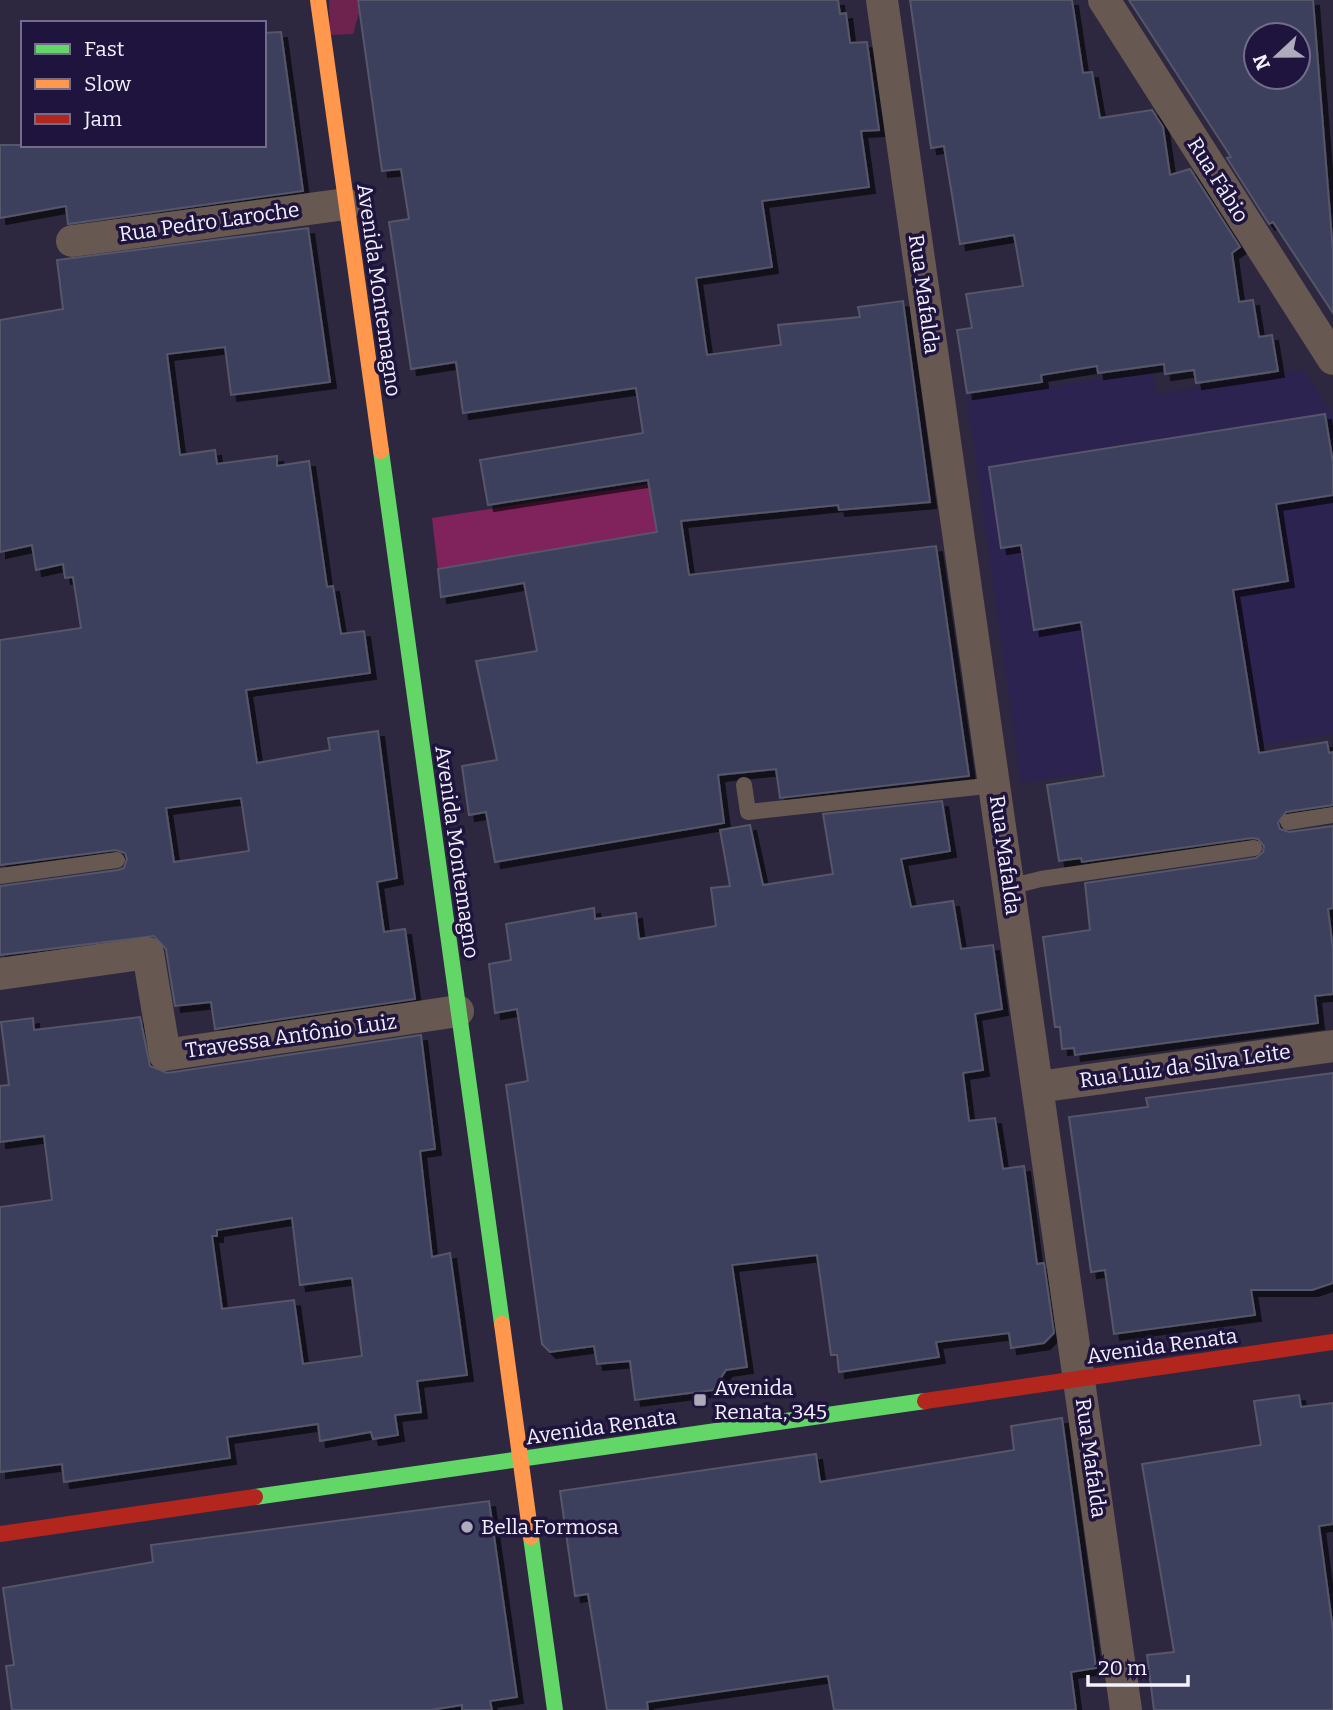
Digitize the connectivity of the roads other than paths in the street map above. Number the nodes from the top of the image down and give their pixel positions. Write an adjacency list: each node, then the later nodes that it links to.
1 (318, 0): 4 (street, Avenida Montemagno)
2 (882, 0): 8 (street, Rua Mafalda)
3 (1104, 0): 6 (street, Rua Fábio)
4 (346, 204): 5 (street, Rua Pedro Laroche); 16 (street, Avenida Montemagno)
5 (72, 241)
6 (1333, 359)
7 (744, 785): 8 (lane)
8 (995, 785): 14 (street, Rua Mafalda)
9 (1333, 816): 10 (lane)
10 (1288, 822)
11 (1254, 848): 14 (lane)
12 (117, 860): 13 (lane)
13 (0, 876)
14 (1009, 887): 18 (street, Rua Mafalda)
15 (0, 974): 16 (street, Travessa Antônio Luiz)
16 (458, 1011): 21 (street, Avenida Montemagno)
17 (1333, 1046): 18 (street, Rua Luiz da Silva Leite)
18 (1038, 1087): 20 (street, Rua Mafalda)
19 (1333, 1342): 20 (street, Avenida Renata)
20 (1080, 1379): 21 (street, Avenida Renata); 24 (street, Rua Mafalda)
21 (520, 1460): 22 (street, Avenida Renata); 23 (street, Avenida Montemagno)
22 (0, 1534)
23 (555, 1710)
24 (1126, 1710)

